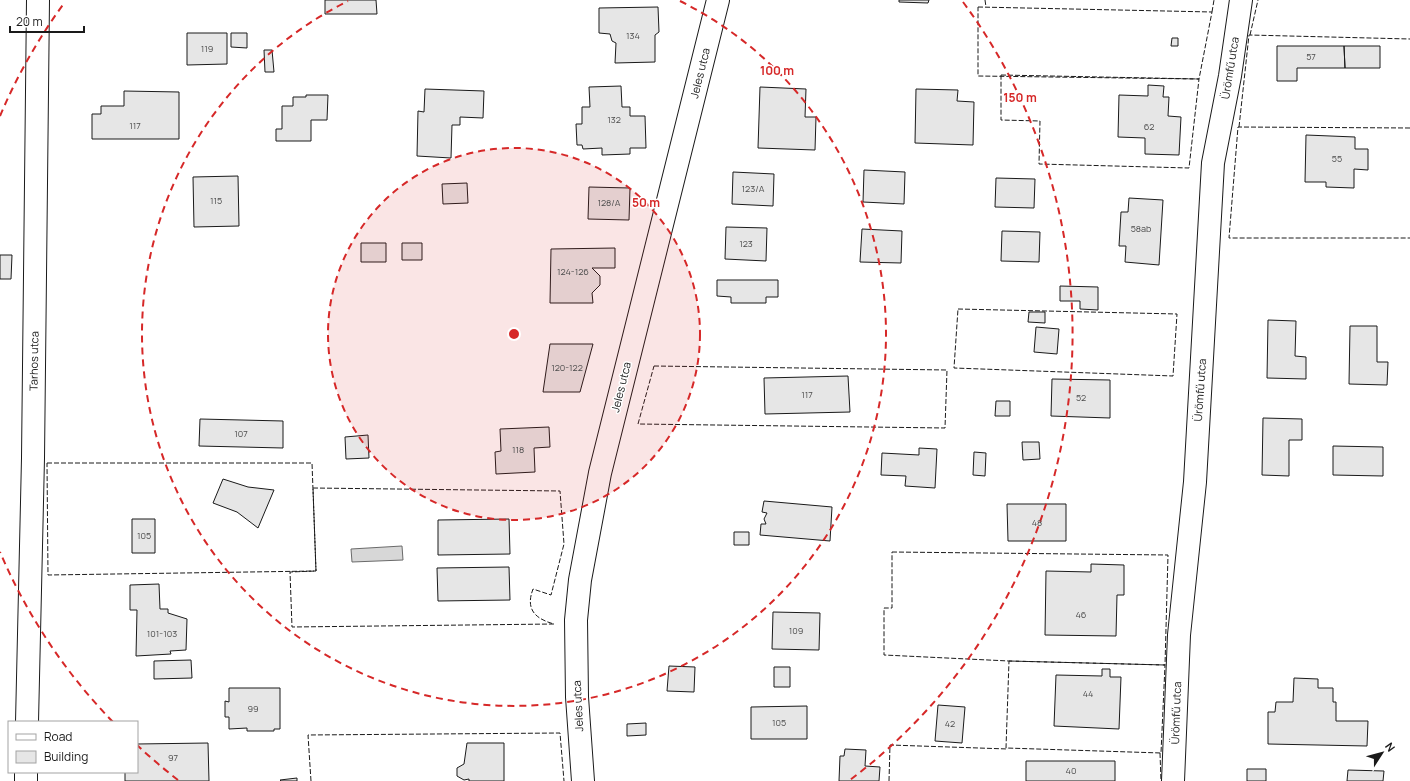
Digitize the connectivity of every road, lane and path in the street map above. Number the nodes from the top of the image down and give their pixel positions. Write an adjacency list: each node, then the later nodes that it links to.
1 (38, 0): 4 (street, Tarhos utca)
2 (718, 0): 5 (street, Jeles utca)
3 (1241, 0): 6 (street, Ürömfű utca)
4 (27, 721)
5 (583, 781)
6 (1173, 781)

